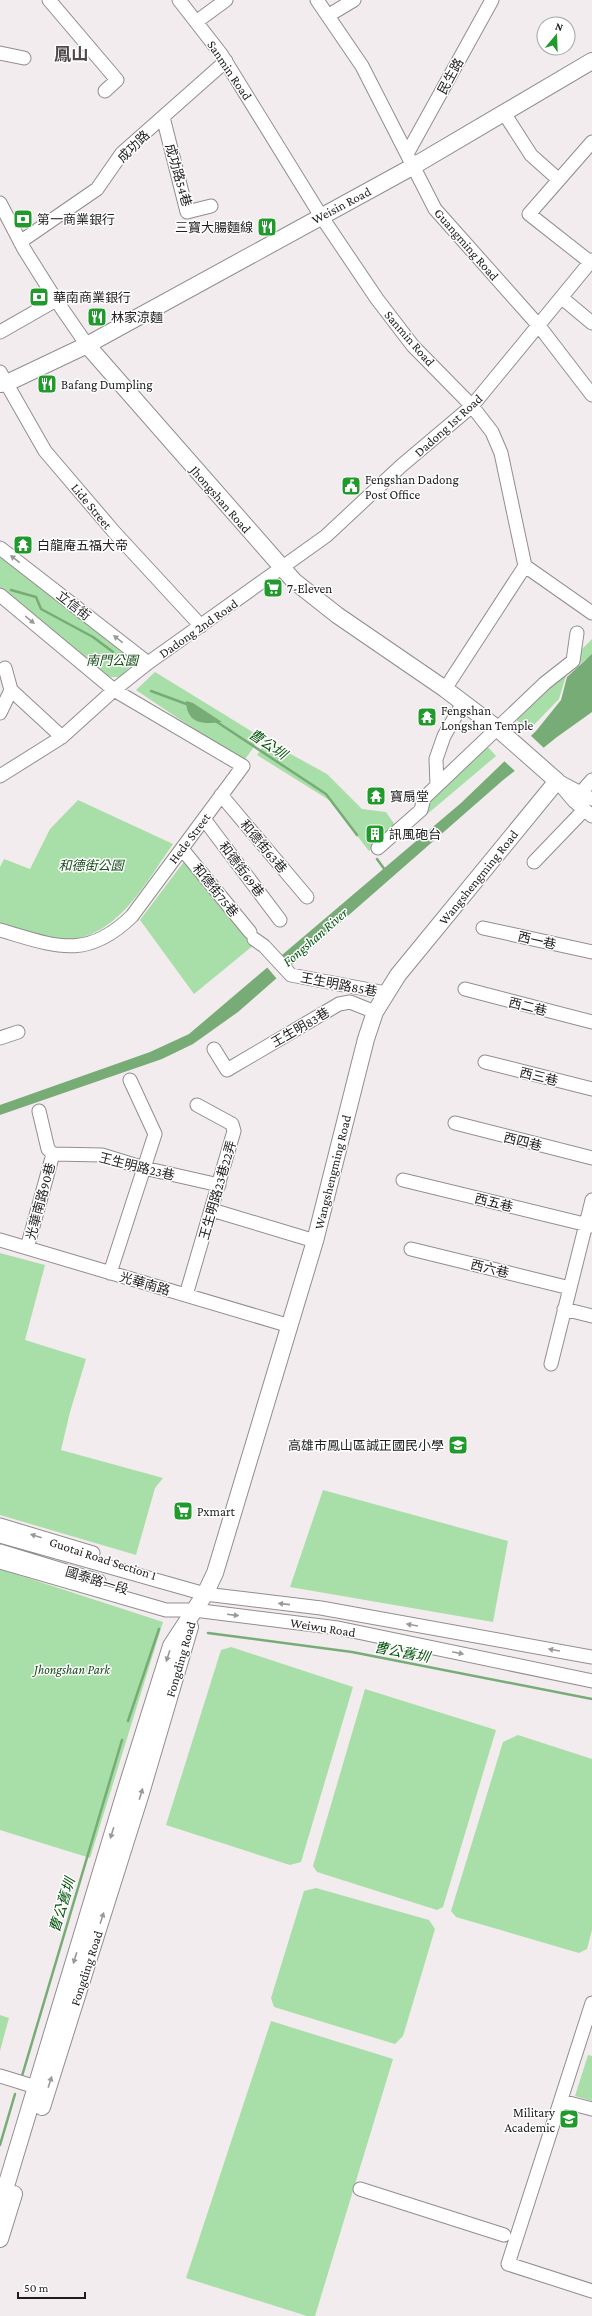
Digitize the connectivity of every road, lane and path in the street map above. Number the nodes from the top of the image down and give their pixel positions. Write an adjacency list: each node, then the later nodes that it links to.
1 (48, 0): 13 (street)
2 (179, 0): 8 (street, Sanmin Road)
3 (226, 0): 8 (street)
4 (317, 0): 7 (street, Guangming Road)
5 (354, 0): 7 (street)
6 (492, 0): 17 (street, 民生路)
7 (329, 15): 17 (street, Guangming Road)
8 (196, 22): 11 (street, Sanmin Road)
9 (0, 54): 10 (street)
10 (24, 58)
11 (226, 61): 15 (street, 成功路); 21 (street, Sanmin Road)
12 (592, 61): 14 (main road, Weisin Road)
13 (105, 92)
14 (504, 112): 17 (main road, Weisin Road); 18 (street)
15 (163, 117): 20 (street, 成功路54巷); 22 (street, 成功路)
16 (592, 142): 18 (street)
17 (410, 159): 21 (main road, Weisin Road); 27 (street, Guangming Road)
18 (559, 180): 23 (street)
19 (0, 203): 22 (street, Jhongshan Road)
20 (211, 206)
21 (321, 216): 29 (main road, Weisin Road); 32 (street, Sanmin Road)
22 (20, 242): 25 (street, Jhongshan Road)
23 (591, 261): 24 (street, Dadong 1st Road)
24 (562, 298): 26 (street); 27 (street, Dadong 1st Road)
25 (56, 300): 28 (street); 29 (street, Jhongshan Road)
26 (592, 323)
27 (539, 326): 31 (street, Guangming Road); 32 (street, Dadong 1st Road)
28 (0, 332)
29 (87, 346): 30 (main road, Weisin Road); 35 (main road, Jhongshan Road)
30 (2, 380): 38 (street, Lide Street)
31 (592, 395)
32 (472, 406): 34 (street, Sanmin Road); 35 (street, Dadong 1st Road)
33 (0, 548): 40 (street, 立信街, one-way to 33)
34 (525, 566): 37 (street); 42 (street)
35 (282, 569): 38 (street, Dadong 2nd Road); 42 (main road, Jhongshan Road)
36 (0, 595): 44 (street, one-way to 44)
37 (592, 613)
38 (201, 626): 40 (street, Dadong 2nd Road)
39 (576, 633): 47 (street)
40 (148, 663): 44 (street, Dadong 2nd Road)
41 (5, 668): 43 (street)
42 (444, 689): 45 (main road, Jhongshan Road)
43 (11, 690): 46 (street); 48 (street)
44 (114, 690): 48 (street, Dadong 2nd Road); 53 (street, Hede Street)
45 (463, 703): 47 (main road, Jhongshan Road); 52 (street)
46 (0, 713)
47 (502, 732): 51 (main road, Jhongshan Road); 52 (street)
48 (62, 737): 49 (street, Dadong 2nd Road)
49 (0, 776)
50 (592, 780): 54 (street)
51 (557, 781): 54 (street); 68 (main road, Wangshengming Road)
52 (438, 786): 58 (street)
53 (221, 795): 57 (street, Hede Street); 61 (street, 和德街63巷)
54 (577, 796): 55 (street); 56 (street)
55 (592, 799)
56 (588, 813): 60 (street)
57 (204, 819): 59 (street, Hede Street); 62 (street, 和德街69巷)
58 (378, 848)
59 (182, 849): 64 (street, Hede Street); 66 (street, 和德街75巷)
60 (534, 862)
61 (307, 897)
62 (280, 920)
63 (483, 928): 65 (street, 西一巷)
64 (0, 930)
65 (592, 952)
66 (291, 975): 68 (street, 王生明路85巷)
67 (465, 989): 70 (street, 西二巷)
68 (386, 994): 69 (main road, Wangshengming Road)
69 (375, 1012): 73 (street, 王生明83巷); 89 (main road, Wangshengming Road)
70 (592, 1022)
71 (18, 1032): 72 (street)
72 (0, 1038)
73 (214, 1048)
74 (485, 1062): 76 (street, 西三巷)
75 (130, 1080): 82 (street)
76 (592, 1089)
77 (197, 1105): 84 (street, 王生明路23巷22弄)
78 (39, 1111): 80 (street)
79 (455, 1123): 81 (street, 西四巷)
80 (53, 1154): 82 (street, 王生明路23巷); 90 (street, 光華南路90巷)
81 (592, 1158)
82 (144, 1168): 84 (street, 王生明路23巷); 92 (street)
83 (402, 1180): 87 (street, 西五巷)
84 (219, 1185): 86 (street, 王生明路23巷22弄)
85 (592, 1200): 87 (street)
86 (212, 1210): 89 (street); 94 (street, 王生明路23巷22弄)
87 (589, 1226): 93 (street)
88 (0, 1240): 90 (street, 光華南路)
89 (315, 1241): 97 (main road, Wangshengming Road)
90 (27, 1248): 92 (street, 光華南路)
91 (411, 1249): 93 (street, 西六巷)
92 (110, 1273): 94 (street, 光華南路)
93 (570, 1288): 95 (street)
94 (186, 1295): 97 (street, 光華南路)
95 (564, 1309): 96 (street); 98 (street)
96 (592, 1316)
97 (290, 1326): 103 (main road, Wangshengming Road)
98 (551, 1364)
99 (0, 1525): 103 (street, Guotai Road Section 1, one-way to 99)
100 (0, 1536): 103 (street, 國泰路一段)
101 (0, 1551): 104 (street, 國泰路一段)
102 (0, 1562): 104 (street)
103 (205, 1594): 104 (main road, Wangshengming Road); 105 (street, Weiwu Road, one-way to 103)
104 (194, 1610): 106 (street, Weiwu Road, one-way to 106); 109 (main road, Fongding Road, one-way to 109); 115 (main road, Fongding Road, one-way to 104)
105 (592, 1657)
106 (592, 1681)
107 (592, 2003): 110 (street)
108 (0, 2076): 109 (street)
109 (36, 2088): 113 (main road, Fongding Road)
110 (561, 2101): 111 (street); 116 (street)
111 (592, 2110)
112 (360, 2189): 114 (street)
113 (1, 2201)
114 (504, 2236)
115 (0, 2239)
116 (592, 2291)

